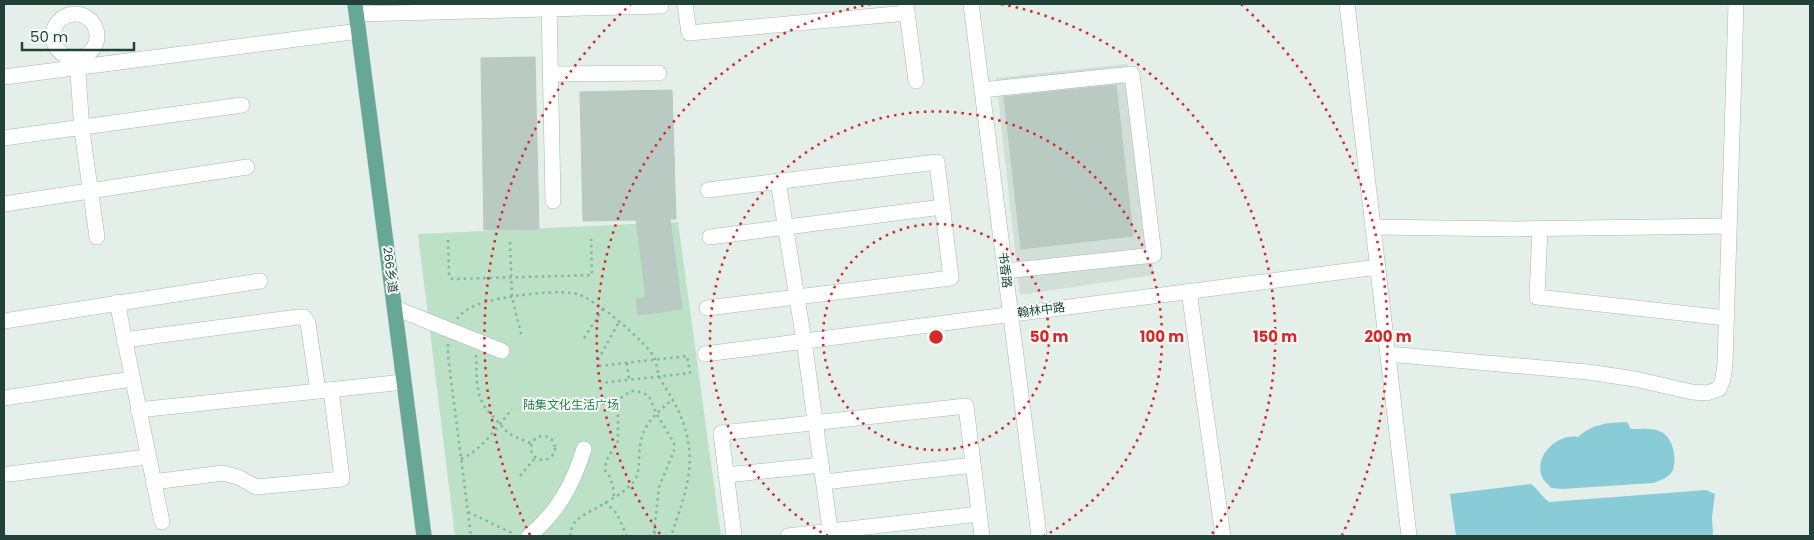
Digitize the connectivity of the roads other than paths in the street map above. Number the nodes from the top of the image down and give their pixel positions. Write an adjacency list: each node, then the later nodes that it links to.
1 (684, 4): 9 (street)
2 (971, 4): 16 (street, 书香路)
3 (1347, 4): 29 (street)
4 (1736, 4): 27 (street)
5 (549, 6): 6 (street); 8 (street); 13 (street)
6 (661, 6)
7 (75, 9): 11 (street); 11 (street)
8 (356, 9): 10 (main road, 266乡道)
9 (907, 9): 15 (street)
10 (359, 31): 11 (street); 39 (main road, 266乡道)
11 (77, 62): 14 (street); 18 (street)
12 (659, 73): 13 (street)
13 (550, 74): 24 (street)
14 (4, 77)
15 (916, 81)
16 (982, 90): 34 (street, 书香路); 34 (street)
17 (242, 105): 18 (street)
18 (82, 127): 19 (street); 23 (street)
19 (4, 138)
20 (247, 168): 23 (street)
21 (778, 181): 22 (street); 26 (street); 28 (street)
22 (708, 190)
23 (90, 191): 25 (street); 31 (street)
24 (553, 201)
25 (4, 204)
26 (942, 207): 28 (street); 37 (street)
27 (1729, 226): 30 (street); 42 (street)
28 (785, 227): 32 (street); 37 (street)
29 (1373, 227): 30 (street); 33 (street)
30 (1540, 229): 42 (street)
31 (97, 237)
32 (710, 237)
33 (1378, 267): 36 (street, 翰林中路); 48 (street)
34 (1005, 271): 41 (street, 书香路)
35 (260, 281): 38 (street)
36 (1189, 291): 41 (street, 翰林中路); 72 (street)
37 (797, 297): 40 (street); 45 (street)
38 (117, 302): 43 (street); 44 (street)
39 (395, 308): 46 (street); 50 (main road, 266乡道)
40 (707, 308)
41 (1011, 314): 45 (street, 翰林中路); 71 (street, 书香路)
42 (1726, 318): 48 (street)
43 (4, 321)
44 (124, 340): 49 (street); 51 (street)
45 (804, 341): 47 (street, 翰林中路); 54 (street)
46 (502, 351)
47 (705, 354)
48 (1388, 354): 73 (street)
49 (132, 379): 52 (street); 53 (street)
50 (404, 382): 51 (street); 66 (main road, 266乡道)
51 (324, 390): 53 (street); 61 (street)
52 (4, 398)
53 (138, 410): 56 (street)
54 (816, 422): 57 (street); 58 (street); 60 (street)
55 (584, 449): 67 (street)
56 (147, 457): 59 (street); 61 (street)
57 (821, 465): 60 (street); 62 (street)
58 (973, 465): 62 (street); 63 (street)
59 (9, 474)
60 (726, 476): 68 (street)
61 (153, 482): 64 (street)
62 (824, 482): 65 (street)
63 (979, 514): 65 (street); 70 (street)
64 (162, 522)
65 (831, 534): 69 (street)
66 (424, 536)
67 (529, 536)
68 (734, 536)
69 (788, 536)
70 (982, 536)
71 (1039, 536)
72 (1223, 536)
73 (1409, 536)

